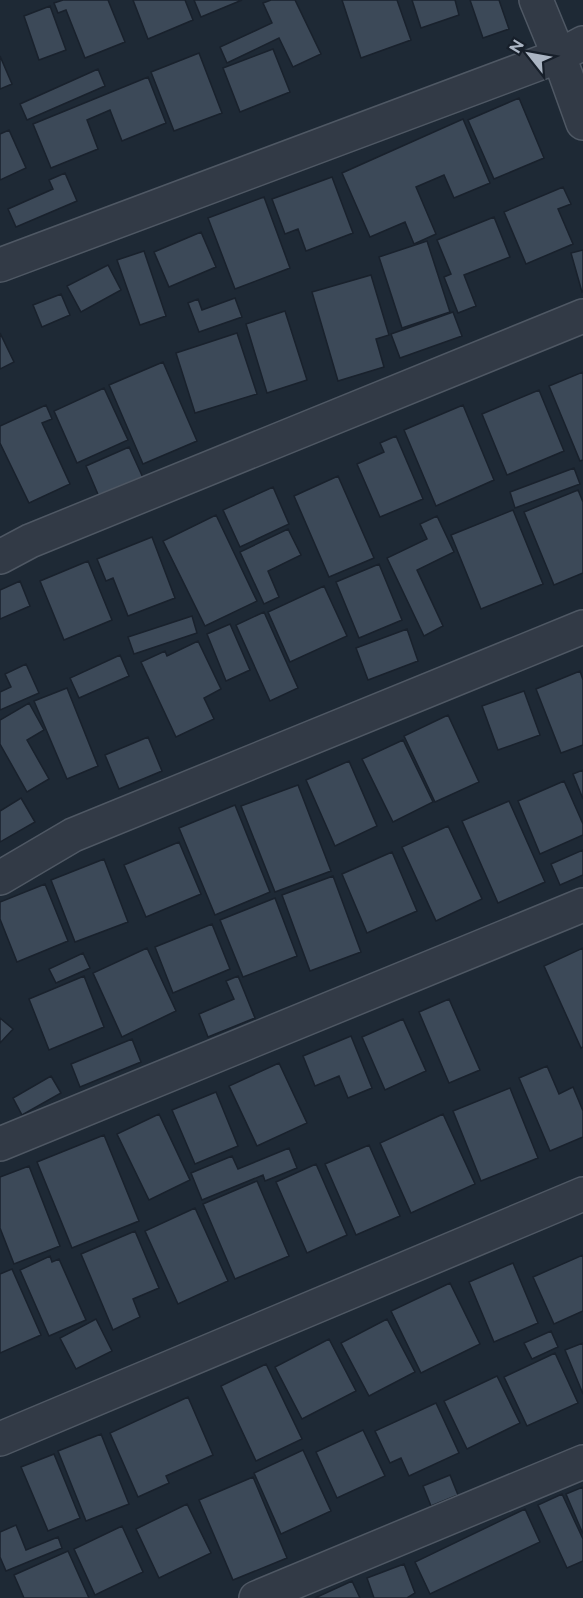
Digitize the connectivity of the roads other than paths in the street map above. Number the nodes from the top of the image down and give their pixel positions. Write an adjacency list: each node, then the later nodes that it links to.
1 (536, 0): 2 (street)
2 (571, 49): 3 (street); 4 (street)
3 (583, 123)
4 (0, 265)
5 (583, 316): 6 (street)
6 (0, 556)
7 (583, 627): 8 (street)
8 (0, 878)
9 (583, 905): 10 (street)
10 (0, 1144)
11 (583, 1194): 12 (street)
12 (0, 1439)
13 (583, 1462): 14 (street)
14 (256, 1598)

